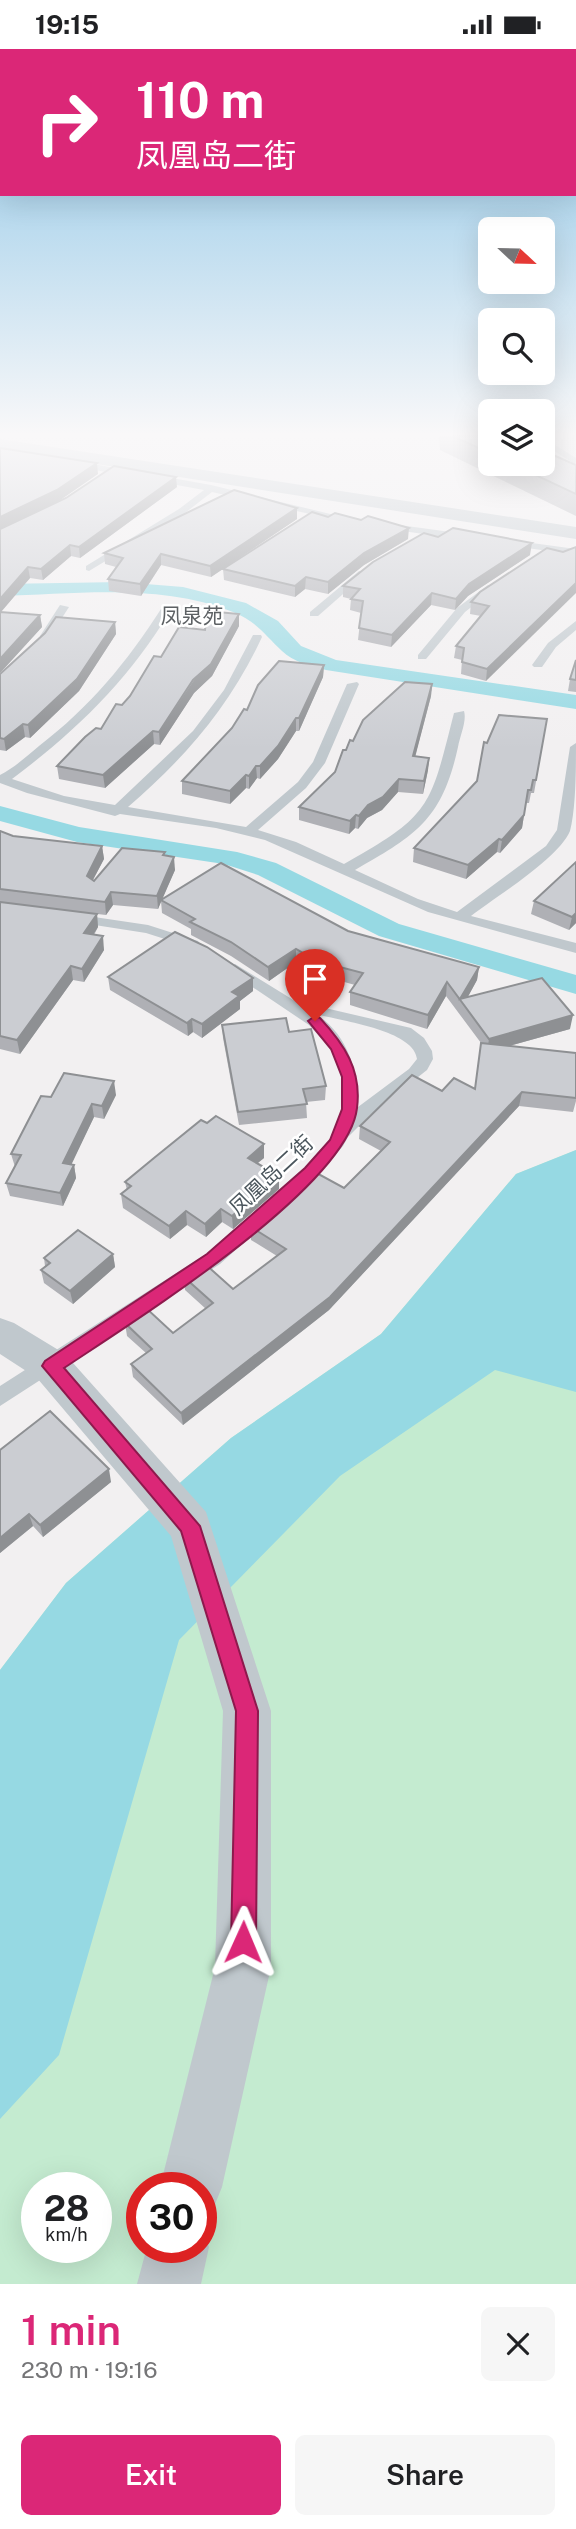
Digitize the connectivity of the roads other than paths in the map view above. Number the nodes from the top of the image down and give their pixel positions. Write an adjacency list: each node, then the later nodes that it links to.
1 (130, 540): 8 (lane)
2 (417, 540): 4 (lane)
3 (498, 541): 5 (lane)
4 (410, 544)
5 (550, 548): 6 (lane); 7 (lane)
6 (576, 552)
7 (541, 556)
8 (89, 568)
9 (368, 569): 13 (lane)
10 (500, 584): 17 (lane)
11 (64, 607): 16 (lane)
12 (165, 611): 22 (lane)
13 (314, 614)
14 (576, 624): 18 (lane)
15 (257, 637): 23 (lane)
16 (33, 650)
17 (422, 657)
18 (538, 665)
19 (353, 684): 24 (lane)
20 (460, 713): 25 (lane)
21 (576, 747): 27 (lane)
22 (2, 780): 23 (lane)
23 (115, 812): 24 (lane)
24 (249, 831): 25 (lane)
25 (346, 869): 27 (lane)
26 (57, 917): 29 (lane, 凤凰岛二街)
27 (460, 917): 28 (lane)
28 (576, 948)
29 (284, 1001): 30 (lane, 凤凰岛二街); 30 (lane)
30 (337, 1142): 32 (lane, 凤凰岛二街)
31 (0, 1334): 32 (street)
32 (51, 1366): 33 (lane, 凤凰岛二街); 34 (street)
33 (0, 1397)
34 (195, 2172)
35 (174, 2263): 36 (street)
36 (169, 2284)

